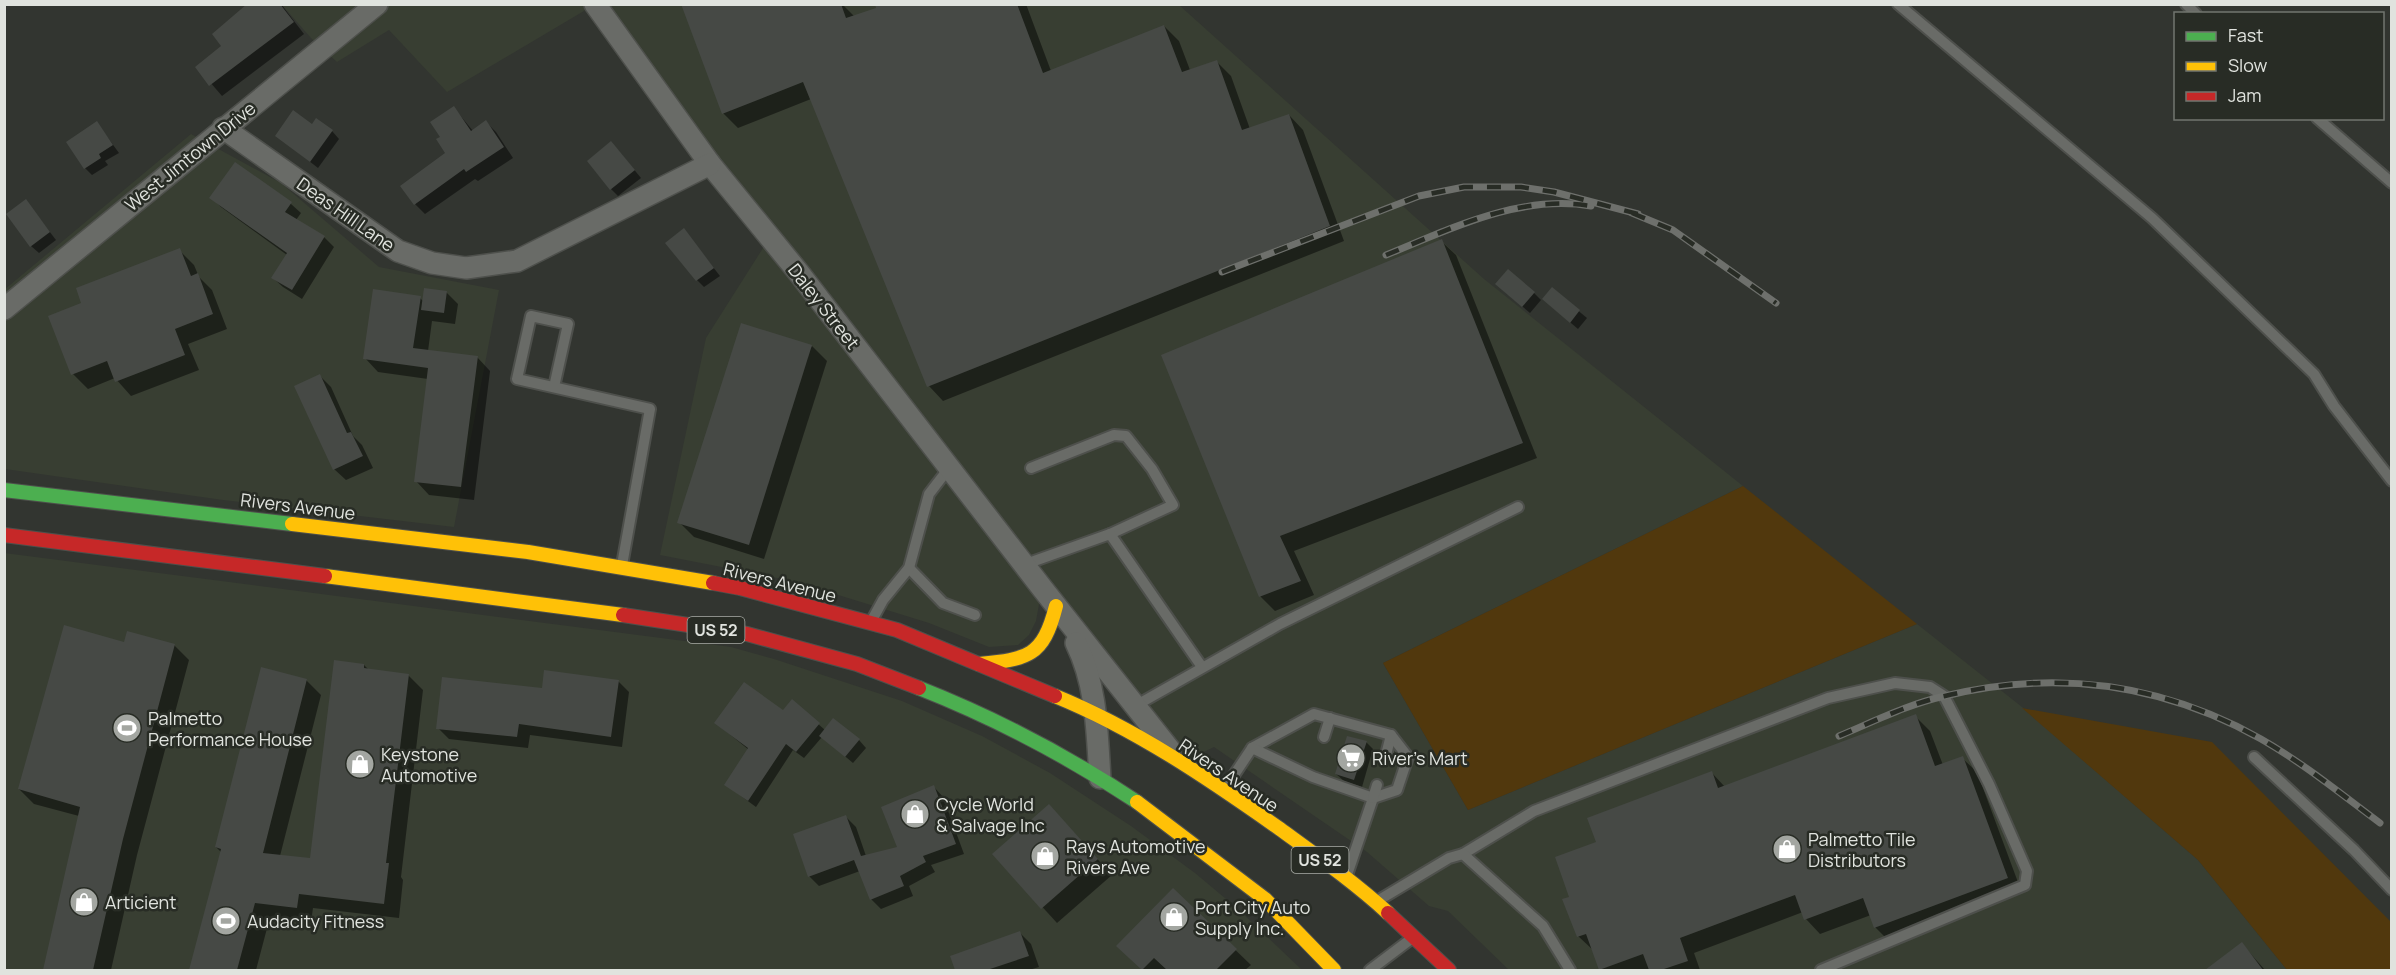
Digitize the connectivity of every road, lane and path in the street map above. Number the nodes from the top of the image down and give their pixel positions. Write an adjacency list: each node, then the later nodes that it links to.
1 (376, 4): 5 (street, West Jimtown Drive)
2 (595, 4): 6 (street, Daley Street)
3 (1898, 4): 12 (lane)
4 (2319, 120): 7 (lane)
5 (224, 128): 6 (street, Deas Hill Lane); 8 (street, West Jimtown Drive)
6 (710, 164): 10 (street, Daley Street)
7 (2391, 183)
8 (4, 309)
9 (554, 387): 9 (lane); 18 (lane)
10 (949, 468): 17 (street, Daley Street); 19 (lane)
11 (1031, 468): 15 (lane)
12 (2391, 481)
13 (4, 490): 18 (main road, Rivers Avenue / US 52)
14 (1518, 507): 24 (lane)
15 (1110, 534): 17 (lane); 24 (lane)
16 (4, 535): 34 (main road, US 52)
17 (1023, 565): 20 (street, Daley Street)
18 (622, 568): 22 (main road, Rivers Avenue / US 52)
19 (909, 568): 21 (lane); 22 (lane)
20 (1056, 606): 23 (main road); 25 (street, Daley Street); 26 (street, Daley Street)
21 (975, 615)
22 (870, 623): 23 (main road, Rivers Avenue / US 52)
23 (979, 664): 26 (main road, Rivers Avenue / US 52)
24 (1202, 667): 25 (lane)
25 (1135, 706): 33 (street, Daley Street)
26 (1096, 713): 33 (main road, Rivers Avenue / US 52); 34 (street, Daley Street)
27 (1330, 718): 28 (lane); 29 (lane); 30 (lane)
28 (1391, 735): 31 (lane); 37 (lane)
29 (1324, 737)
30 (1252, 748): 36 (lane); 37 (lane)
31 (1386, 755)
32 (2254, 757): 40 (lane)
33 (1181, 763): 36 (main road, Rivers Avenue / US 52)
34 (1100, 778): 43 (main road, US 52)
35 (1377, 785): 37 (lane)
36 (1225, 790): 39 (main road, Rivers Avenue / US 52)
37 (1373, 798): 39 (lane)
38 (1462, 854): 41 (lane); 46 (lane); 47 (lane)
39 (1346, 878): 41 (main road, Rivers Avenue / US 52)
40 (2391, 890)
41 (1376, 902): 42 (main road, Rivers Avenue / US 52)
42 (1413, 937): 44 (lane); 45 (main road, Rivers Avenue / US 52)
43 (1334, 970)
44 (1370, 970)
45 (1449, 970)
46 (1570, 970)
47 (1821, 970)

